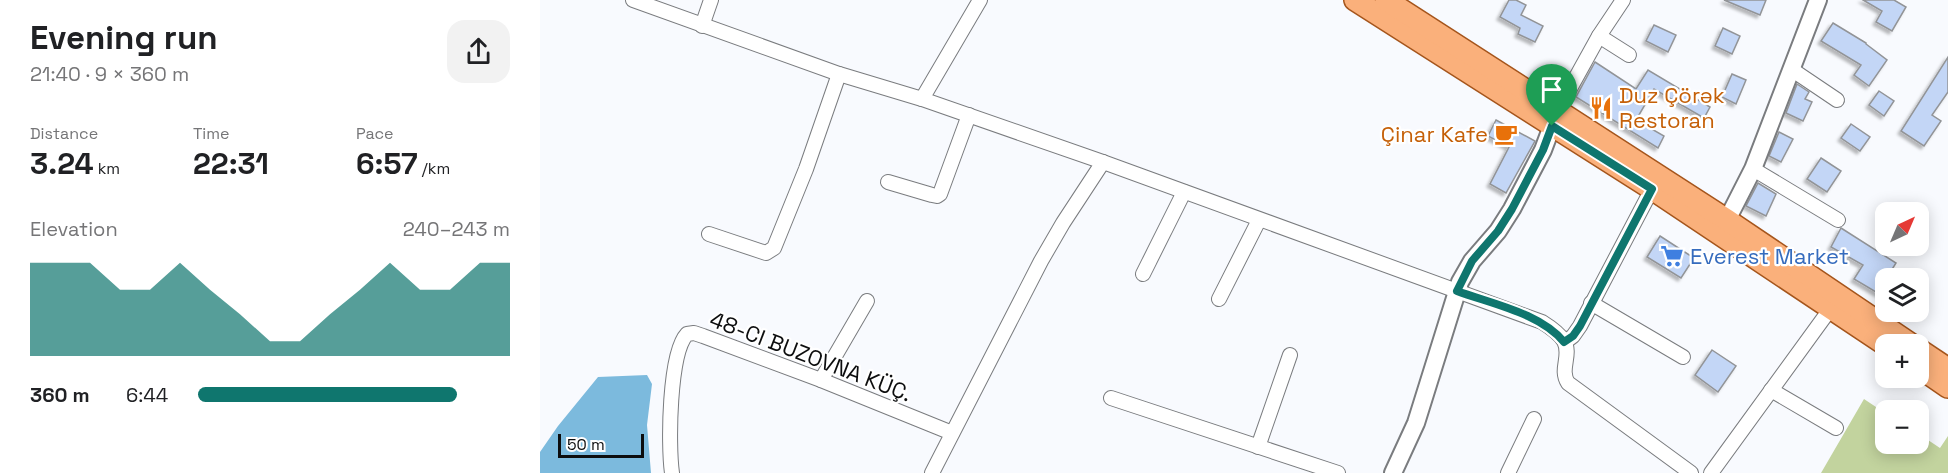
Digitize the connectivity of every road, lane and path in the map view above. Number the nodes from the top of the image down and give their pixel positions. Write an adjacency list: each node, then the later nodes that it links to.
1 (633, 0): 8 (street)
2 (711, 0): 8 (street)
3 (980, 0): 13 (street)
4 (1355, 0): 16 (main road)
5 (1386, 0): 16 (main road)
6 (1623, 0): 9 (street)
7 (1818, 0): 11 (street)
8 (702, 26): 12 (street)
9 (1599, 36): 10 (street); 16 (street)
10 (1629, 55)
11 (1791, 69): 14 (street); 18 (street)
12 (839, 74): 13 (street); 25 (street)
13 (922, 99): 15 (street)
14 (1837, 100)
15 (969, 115): 17 (street); 19 (street)
16 (1555, 118): 20 (main road); 22 (main road); 27 (street)
17 (1103, 162): 21 (street); 46 (street)
18 (1753, 169): 22 (street); 24 (street)
19 (888, 182)
20 (1652, 189): 30 (street); 31 (main road)
21 (1184, 192): 23 (street); 26 (street)
22 (1727, 219): 32 (main road)
23 (1259, 220): 27 (street); 28 (street)
24 (1838, 220)
25 (709, 234)
26 (1143, 274)
27 (1457, 291): 34 (street); 51 (street)
28 (1219, 299)
29 (867, 301): 40 (street)
30 (1591, 303): 34 (street); 37 (street)
31 (1831, 308): 33 (main road); 42 (street)
32 (1896, 334)
33 (1875, 338)
34 (1564, 342): 53 (street)
35 (1290, 355): 47 (street)
36 (1929, 355): 38 (main road)
37 (1683, 357)
38 (1946, 365)
39 (1929, 374): 41 (main road)
40 (821, 380): 46 (street, 48-CI BUZOVNA KÜÇ.); 48 (street, 48-CI BUZOVNA KÜÇ.)
41 (1948, 387)
42 (1771, 390): 45 (street); 54 (street)
43 (1111, 398): 47 (street)
44 (1534, 419): 52 (street)
45 (1836, 428)
46 (952, 433): 49 (street)
47 (1258, 447): 50 (street)
48 (672, 473)
49 (932, 473)
50 (1338, 473)
51 (1393, 473)
52 (1508, 473)
53 (1692, 473)
54 (1711, 473)

